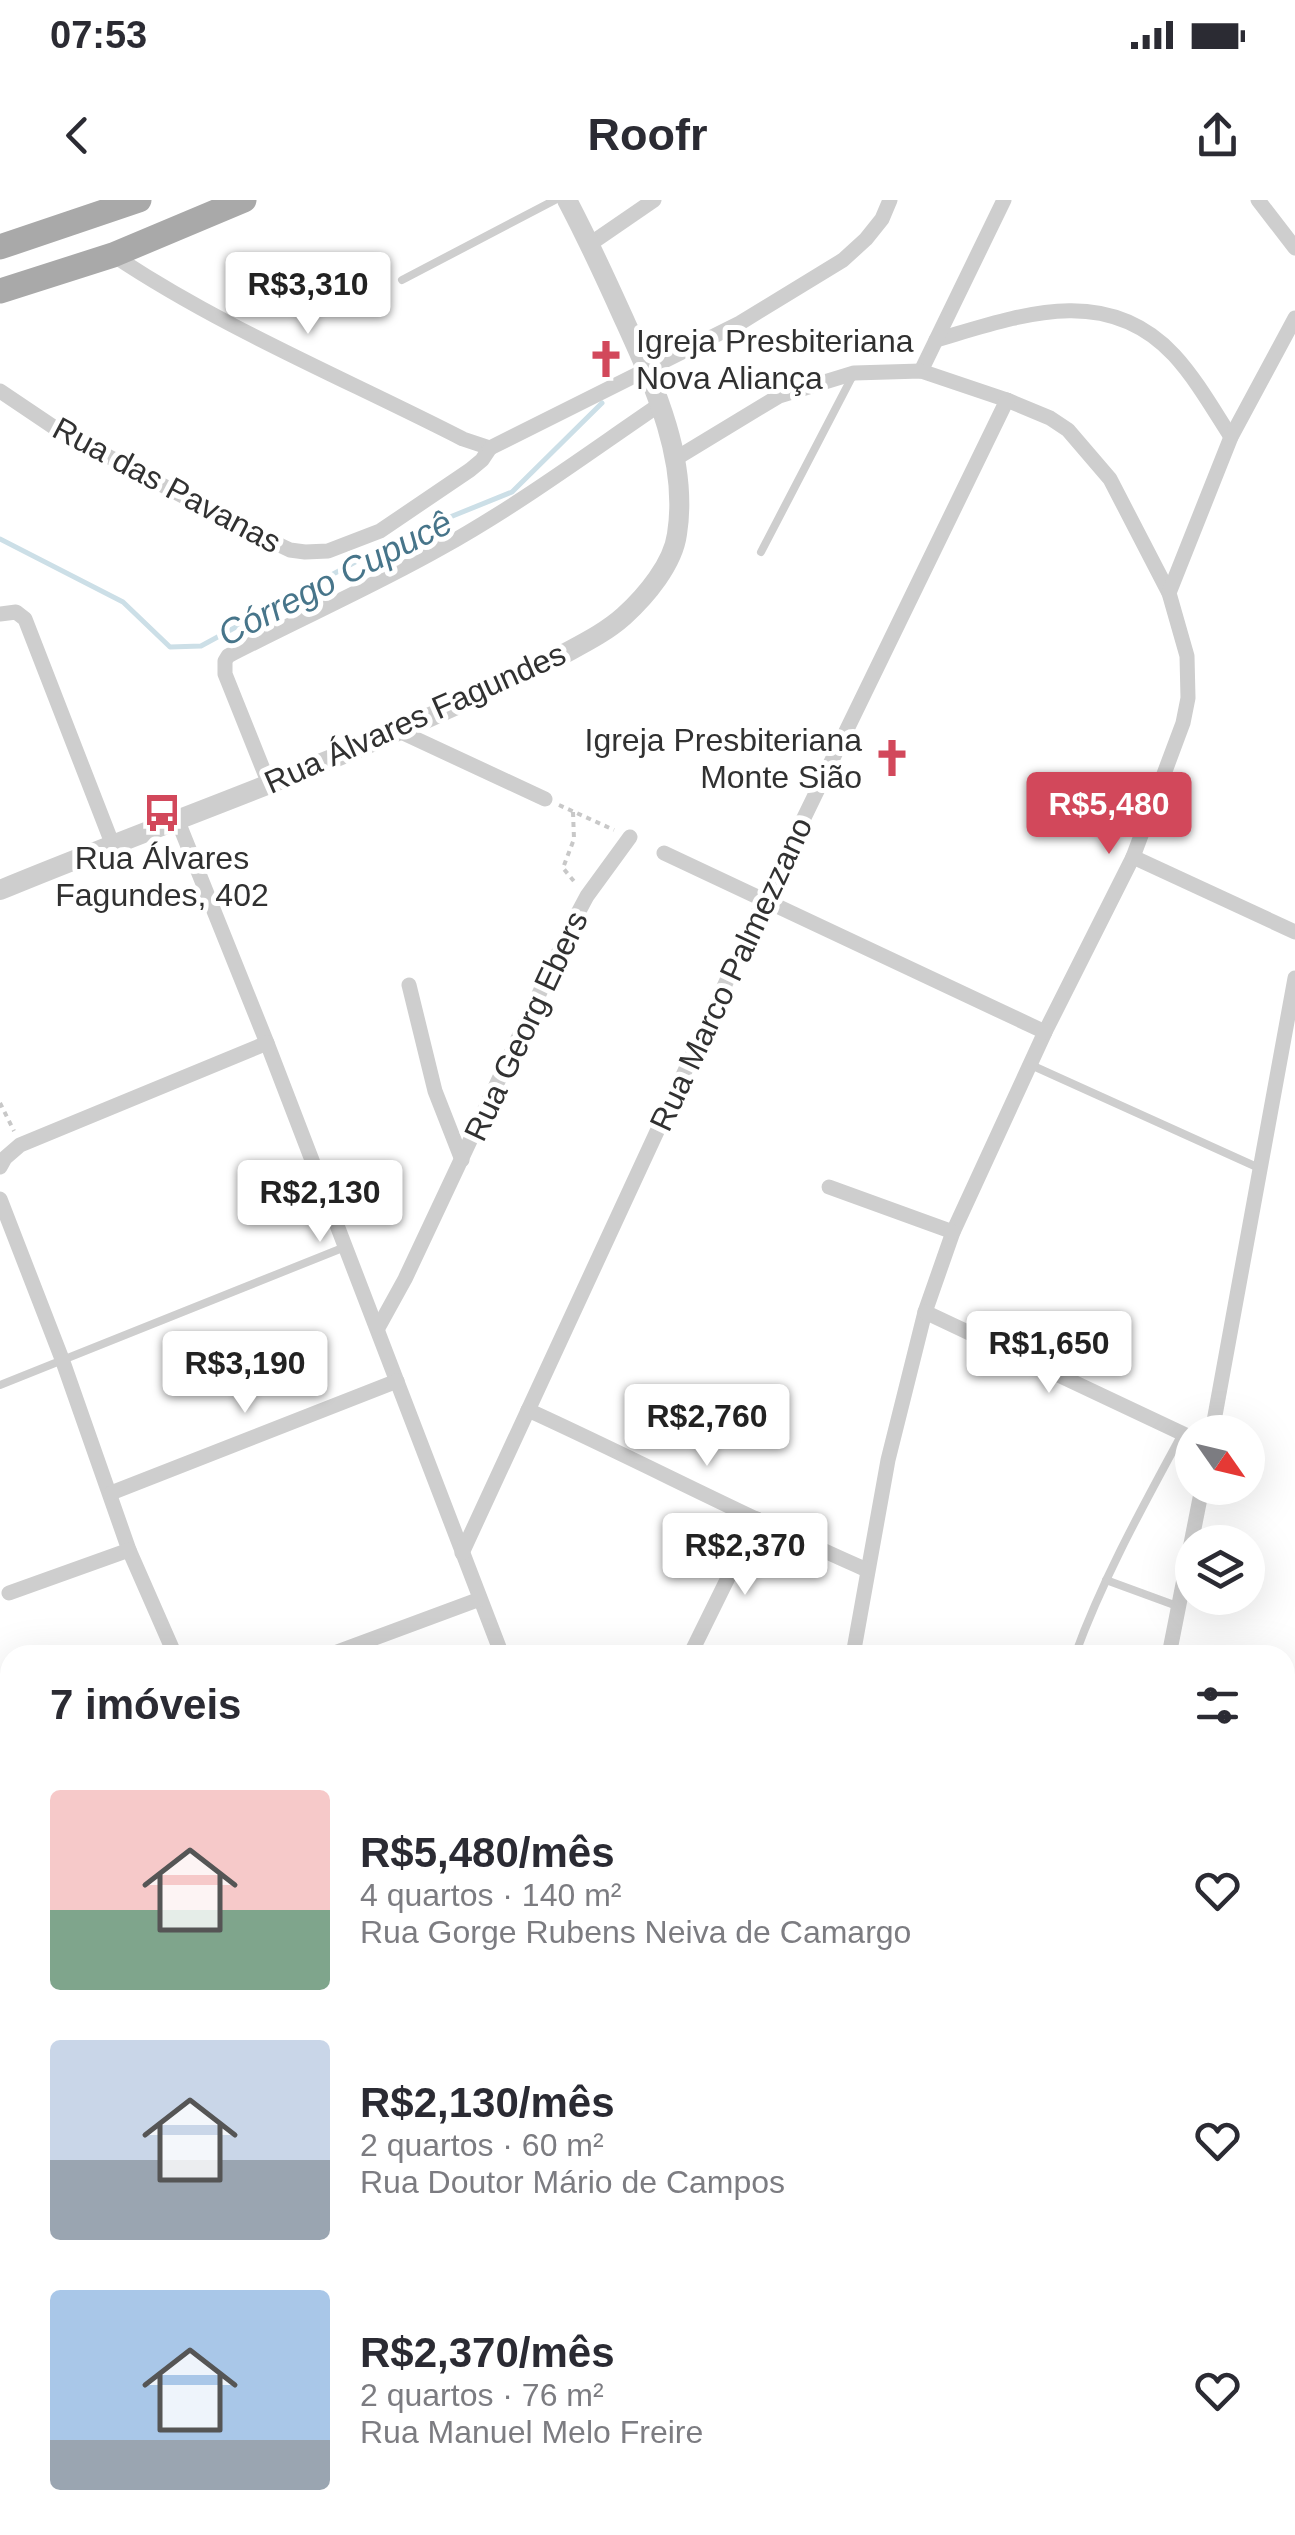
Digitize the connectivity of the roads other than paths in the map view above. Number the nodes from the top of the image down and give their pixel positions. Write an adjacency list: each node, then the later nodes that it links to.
1 (139, 200): 10 (main road)
2 (244, 200): 12 (main road)
3 (555, 200): 13 (lane)
4 (567, 200): 9 (street, Rua Álvares Fagundes)
5 (654, 200): 9 (street)
6 (890, 200): 17 (street, Rua das Pavanas)
7 (1004, 200): 16 (street)
8 (1258, 200): 11 (street)
9 (590, 244): 17 (street, Rua Álvares Fagundes)
10 (0, 247)
11 (1295, 248)
12 (113, 255): 14 (main road); 24 (street)
13 (402, 280)
14 (0, 291)
15 (1295, 318): 23 (street)
16 (936, 340): 18 (street); 23 (street)
17 (647, 371): 22 (street, Rua Álvares Fagundes); 24 (street, Rua das Pavanas)
18 (922, 371): 19 (street); 21 (street)
19 (854, 372): 25 (street); 26 (lane)
20 (0, 391): 24 (street, Rua das Pavanas)
21 (1007, 400): 27 (street); 38 (street, Rua Marco Palmezzano)
22 (659, 405): 25 (street, Rua Álvares Fagundes); 30 (street)
23 (1231, 437): 27 (street)
24 (490, 448)
25 (675, 458): 29 (street, Rua Álvares Fagundes)
26 (761, 552)
27 (1169, 593): 36 (street)
28 (0, 614): 34 (street)
29 (401, 732): 30 (street, Rua Álvares Fagundes); 31 (street)
30 (268, 784): 32 (street, Rua Álvares Fagundes)
31 (544, 799)
32 (177, 819): 34 (street, Rua Álvares Fagundes); 43 (street)
33 (630, 838): 45 (street, Rua Georg Ebers)
34 (112, 843): 37 (street, Rua Álvares Fagundes)
35 (664, 853): 38 (street)
36 (1133, 857): 39 (street); 42 (street)
37 (0, 890)
38 (765, 898): 42 (street); 57 (street, Rua Marco Palmezzano)
39 (1295, 932)
40 (1295, 978): 47 (street)
41 (409, 984): 45 (street)
42 (1045, 1032): 44 (street)
43 (267, 1044): 46 (street); 51 (street)
44 (1030, 1064): 47 (lane); 50 (street)
45 (462, 1160): 53 (street, Rua Georg Ebers)
46 (0, 1167)
47 (1259, 1168): 58 (street)
48 (829, 1187): 50 (street)
49 (0, 1200): 54 (street)
50 (953, 1232): 52 (street)
51 (345, 1247): 53 (street); 54 (lane)
52 (925, 1312): 59 (street); 65 (street)
53 (378, 1328): 55 (street)
54 (62, 1360): 56 (lane); 61 (street)
55 (397, 1381): 61 (street); 64 (street)
56 (0, 1385)
57 (528, 1410): 62 (street); 64 (street, Rua Marco Palmezzano)
58 (1215, 1415)
59 (1175, 1430)
60 (1175, 1457): 66 (lane)
61 (110, 1493): 63 (street)
62 (758, 1519): 65 (street); 74 (street)
63 (129, 1550): 67 (street); 71 (street)
64 (462, 1552): 68 (street)
65 (867, 1570): 75 (street)
66 (1106, 1580): 69 (lane); 76 (lane)
67 (8, 1593)
68 (480, 1598): 72 (street); 73 (street)
69 (1175, 1605)
70 (1176, 1615): 77 (street)
71 (171, 1645)
72 (355, 1645)
73 (498, 1645)
74 (695, 1645)
75 (855, 1645)
76 (1079, 1645)
77 (1171, 1645)

